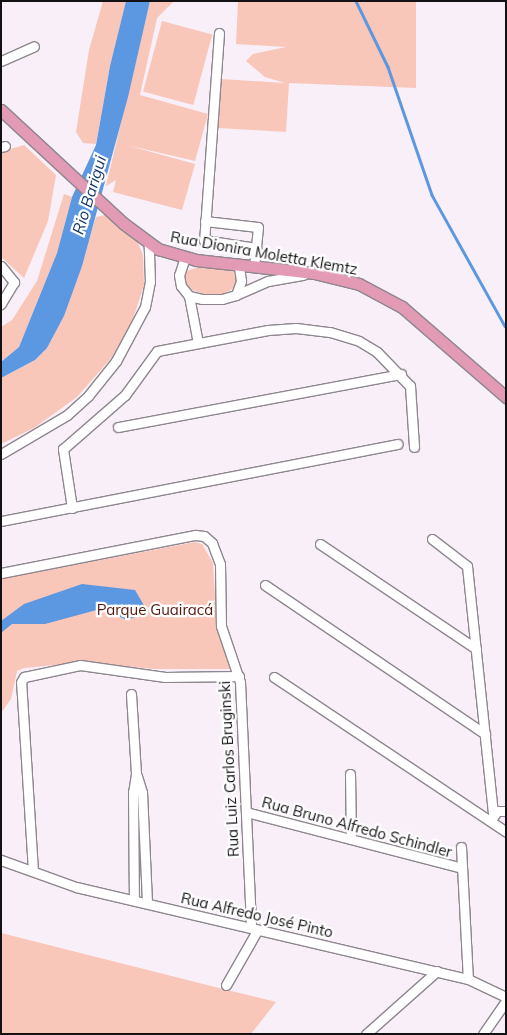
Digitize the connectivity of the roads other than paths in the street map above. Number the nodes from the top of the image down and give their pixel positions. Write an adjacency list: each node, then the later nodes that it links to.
1 (219, 33): 5 (street)
2 (34, 46): 3 (street)
3 (1, 61)
4 (1, 110): 6 (main road, Rua Dionira Moletta Klemtz)
5 (205, 221): 7 (street); 7 (street)
6 (149, 244): 8 (main road, Rua Dionira Moletta Klemtz); 22 (street)
7 (256, 248): 11 (street)
8 (185, 258): 10 (main road, Rua Dionira Moletta Klemtz); 14 (street)
9 (1, 266): 15 (street)
10 (239, 266): 11 (main road, Rua Dionira Moletta Klemtz); 13 (street)
11 (254, 267): 12 (main road, Rua Dionira Moletta Klemtz)
12 (314, 273): 13 (street); 18 (main road, Rua Dionira Moletta Klemtz)
13 (236, 295): 14 (street)
14 (189, 296): 16 (street)
15 (1, 304)
16 (198, 343): 17 (street); 23 (street)
17 (401, 374): 19 (street); 21 (street)
18 (506, 398)
19 (118, 426)
20 (398, 444): 23 (street)
21 (414, 447)
22 (1, 454)
23 (72, 508): 24 (street)
24 (1, 522)
25 (432, 539): 29 (street)
26 (320, 544): 29 (street)
27 (1, 573): 30 (street, Rua Luiz Carlos Bruginski)
28 (265, 585): 33 (street)
29 (476, 649): 33 (street)
30 (239, 676): 37 (street, Rua Luiz Carlos Bruginski); 44 (street)
31 (274, 677): 38 (street)
32 (131, 694): 34 (street)
33 (485, 734): 36 (street)
34 (136, 774): 45 (street); 46 (street)
35 (350, 774): 40 (street)
36 (502, 809): 38 (street)
37 (246, 812): 40 (street, Rua Bruno Alfredo Schindler); 47 (street, Rua Luiz Carlos Bruginski)
38 (501, 826): 39 (street)
39 (506, 832)
40 (351, 839): 43 (street, Rua Bruno Alfredo Schindler)
41 (461, 847): 43 (street)
42 (1, 860): 44 (street, Rua Alfredo José Pinto)
43 (462, 868): 49 (street)
44 (32, 871): 45 (street, Rua Alfredo José Pinto)
45 (134, 900): 46 (street, Rua Alfredo José Pinto)
46 (147, 903): 47 (street, Rua Alfredo José Pinto)
47 (254, 928): 48 (street, Rua Alfredo José Pinto); 50 (street)
48 (437, 971): 49 (street, Rua Alfredo José Pinto); 53 (street)
49 (468, 979): 51 (street, Rua Alfredo José Pinto)
50 (226, 985)
51 (506, 997)
52 (506, 1001): 54 (street)
53 (366, 1034)
54 (483, 1034)

